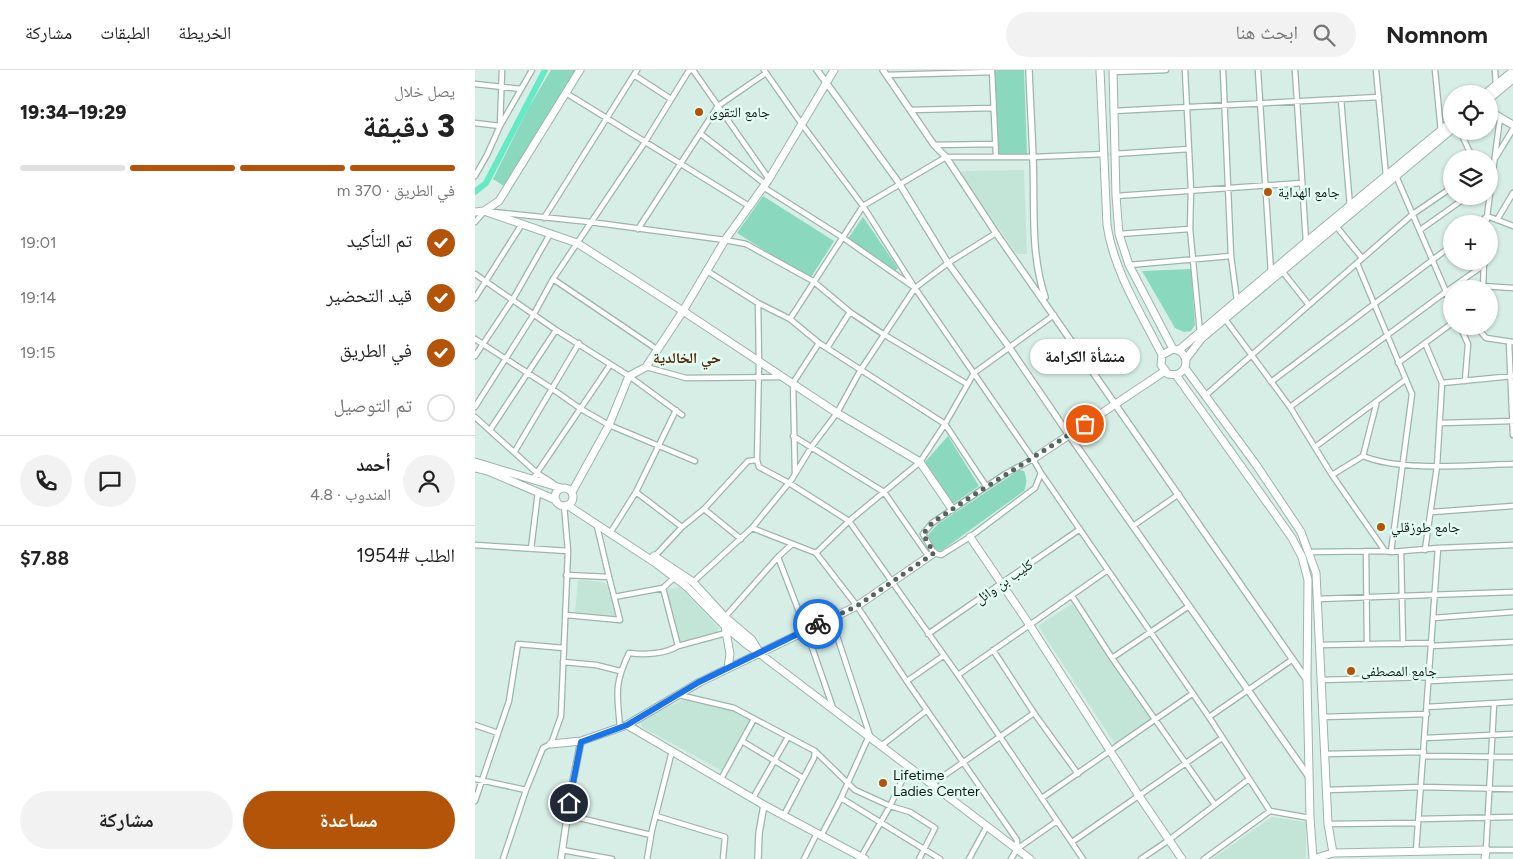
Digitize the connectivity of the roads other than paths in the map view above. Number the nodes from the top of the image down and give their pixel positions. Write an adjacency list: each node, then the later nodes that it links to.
1 (502, 70): 28 (street)
2 (532, 70): 29 (street)
3 (580, 70): 31 (main road)
4 (637, 70): 23 (street)
5 (692, 70): 33 (street); 38 (street)
6 (817, 70): 25 (street)
7 (833, 70): 25 (main road)
8 (1029, 70): 63 (street)
9 (1100, 70): 58 (main road)
10 (1165, 70): 20 (street)
11 (1185, 70): 39 (street)
12 (1223, 70): 37 (street)
13 (1258, 70): 36 (street)
14 (1295, 70): 35 (street)
15 (1376, 70): 32 (street)
16 (1435, 70): 50 (street)
17 (1495, 70): 27 (street)
18 (765, 71): 38 (street); 46 (street)
19 (992, 71): 22 (street); 40 (street)
20 (1113, 71): 42 (main road)
21 (1513, 71): 27 (main road)
22 (884, 72): 41 (street)
23 (634, 75): 33 (street); 43 (street)
24 (1513, 79): 30 (main road)
25 (825, 82): 46 (main road); 69 (street)
26 (475, 84): 28 (street)
27 (1495, 85)
28 (501, 87): 29 (street); 48 (street)
29 (521, 89): 48 (street)
30 (1498, 92)
31 (566, 93): 43 (street); 81 (main road)
32 (1379, 97): 34 (street); 66 (street)
33 (671, 99): 53 (street)
34 (1341, 99): 35 (street); 80 (street)
35 (1296, 101): 36 (street); 70 (street)
36 (1261, 103): 37 (street); 71 (street)
37 (1226, 104): 39 (street); 72 (street)
38 (718, 106): 51 (street); 68 (street)
39 (1187, 106): 42 (street); 56 (street)
40 (993, 108): 41 (street); 54 (street)
41 (910, 110): 55 (street)
42 (1113, 111): 59 (main road)
43 (607, 118): 53 (street); 84 (street)
44 (1500, 118): 47 (main road); 57 (street)
45 (475, 123): 48 (street)
46 (801, 123): 68 (main road); 79 (street)
47 (1513, 125)
48 (500, 126): 65 (street)
49 (1513, 129): 60 (street)
50 (1441, 131): 66 (main road)
51 (701, 134): 64 (street); 68 (street)
52 (1443, 137): 67 (main road)
53 (645, 142): 64 (street); 88 (street)
54 (994, 144): 55 (street); 62 (street)
55 (934, 145): 61 (street)
56 (1189, 149): 59 (street); 73 (street)
57 (1496, 150)
58 (1105, 154): 63 (street); 154 (main road)
59 (1114, 154): 76 (main road)
60 (1498, 154)
61 (945, 157): 62 (street); 69 (street); 95 (street)
62 (996, 157): 63 (street)
63 (1033, 157): 128 (street)
64 (681, 164): 78 (street); 92 (street)
65 (475, 176)
66 (1386, 176): 80 (main road)
67 (1396, 176): 83 (street); 90 (main road)
68 (766, 183): 78 (main road); 98 (street)
69 (899, 183): 79 (street); 108 (street)
70 (1302, 184): 71 (street); 100 (street)
71 (1266, 186): 72 (street); 113 (street)
72 (1228, 188): 73 (street); 103 (street)
73 (1191, 190): 76 (street); 93 (street)
74 (1443, 193): 83 (street)
75 (1513, 193): 85 (street)
76 (1116, 196): 97 (main road)
77 (1455, 205): 94 (street)
78 (749, 206): 99 (main road)
79 (863, 206): 98 (street); 120 (street)
80 (1350, 207): 100 (main road)
81 (484, 211): 82 (main road); 84 (street); 87 (street); 89 (main road)
82 (475, 212)
83 (1413, 214): 94 (street); 104 (street)
84 (544, 218): 88 (street)
85 (1498, 218)
86 (1498, 220): 91 (street)
87 (475, 222)
88 (590, 222): 92 (street); 101 (street)
89 (521, 224): 96 (main road); 117 (street)
90 (1336, 226): 104 (street); 112 (main road)
91 (1513, 226)
92 (638, 229): 99 (street)
93 (1190, 229): 97 (street); 105 (street)
94 (1420, 230): 106 (street)
95 (996, 233): 108 (street); 128 (street)
96 (550, 234): 101 (main road); 125 (street)
97 (1119, 234): 109 (main road)
98 (842, 237): 118 (street); 120 (street)
99 (725, 240): 111 (main road); 118 (street)
100 (1306, 242): 113 (main road)
101 (577, 243): 115 (street); 131 (main road)
102 (1443, 252): 106 (street)
103 (1231, 256): 105 (street); 126 (street)
104 (1362, 258): 107 (street)
105 (1192, 260): 109 (street); 139 (street)
106 (1433, 260): 119 (street); 130 (street)
107 (1357, 263): 129 (street); 130 (street)
108 (948, 264): 120 (street); 150 (street)
109 (1129, 265): 152 (main road)
110 (1475, 270): 116 (street)
111 (707, 271): 127 (street); 131 (main road)
112 (1282, 271): 129 (street); 136 (main road)
113 (1271, 273): 126 (main road)
114 (475, 274): 117 (street)
115 (553, 279): 133 (street); 153 (street)
116 (1462, 280)
117 (486, 282): 124 (street); 125 (street)
118 (813, 282): 132 (street); 135 (street)
119 (1443, 282)
120 (915, 288): 140 (street); 167 (street)
121 (1498, 288): 122 (street)
122 (1513, 288)
123 (1443, 294): 141 (street)
124 (475, 298)
125 (513, 299): 133 (street); 149 (street)
126 (1237, 301): 139 (main road)
127 (758, 303): 135 (street); 159 (street)
128 (1047, 304): 134 (street)
129 (1309, 304): 156 (street)
130 (1374, 304): 141 (street); 175 (street)
131 (683, 311): 153 (main road); 159 (main road)
132 (850, 312): 140 (street); 151 (street)
133 (534, 314): 137 (street); 157 (street)
134 (1054, 315): 150 (street); 182 (street)
135 (790, 319): 147 (street)
136 (1225, 319): 156 (street); 158 (main road)
137 (556, 330): 146 (street); 166 (street)
138 (1443, 330): 148 (street)
139 (1200, 333): 152 (main road)
140 (883, 334): 164 (street); 178 (street)
141 (1387, 335): 160 (street); 184 (street)
142 (1464, 335): 174 (street)
143 (1483, 335): 145 (street)
144 (475, 339): 149 (street)
145 (1511, 342): 170 (street)
146 (579, 343): 161 (street); 179 (street)
147 (819, 343): 151 (street); 176 (street)
148 (1425, 343): 160 (street); 177 (street)
149 (483, 344): 155 (street); 157 (street)
150 (1009, 347): 167 (street); 195 (street)
151 (827, 348): 164 (street)
152 (1176, 349): 154 (main road); 158 (main road)
153 (658, 350): 162 (main road)
154 (1163, 354): 165 (main road)
155 (475, 356)
156 (1251, 356): 175 (street); 180 (street)
157 (506, 359): 166 (street); 183 (street)
158 (1186, 359): 163 (main road)
159 (759, 361): 171 (street); 172 (main road)
160 (1398, 363): 173 (street)
161 (610, 365): 169 (street); 185 (street)
162 (646, 368): 169 (main road); 171 (street)
163 (1185, 368): 168 (main road); 180 (main road)
164 (860, 371): 187 (street); 192 (street)
165 (1165, 371): 168 (main road); 182 (main road)
166 (527, 373): 179 (street); 194 (street)
167 (974, 373): 178 (street); 203 (street)
168 (1176, 375): 301 (main road)
169 (629, 376): 186 (street); 193 (main road)
170 (1512, 376): 174 (street); 190 (street)
171 (759, 378): 172 (street); 205 (street)
172 (785, 378): 176 (main road)
173 (1405, 380): 181 (street); 208 (street)
174 (1465, 381): 177 (street)
175 (1271, 382): 184 (street)
176 (793, 383): 187 (main road); 197 (street)
177 (1443, 383): 191 (street)
178 (967, 384): 192 (street)
179 (551, 388): 185 (street); 201 (street)
180 (1206, 395): 249 (main road)
181 (1377, 401): 200 (street); 202 (street)
182 (1117, 404): 195 (main road); 224 (street)
183 (475, 406)
184 (1290, 407): 200 (street)
185 (581, 409): 193 (street); 212 (street)
186 (676, 410): 188 (street); 198 (street)
187 (837, 413): 199 (street); 207 (main road)
188 (682, 415)
189 (475, 417): 194 (street)
190 (1513, 421): 191 (street); 196 (street)
191 (1441, 423): 210 (street)
192 (945, 424): 207 (street); 218 (street)
193 (609, 425): 198 (street); 221 (main road)
194 (490, 430): 201 (street)
195 (1069, 435): 203 (main road); 233 (street)
196 (1513, 435)
197 (793, 436): 199 (street); 214 (street)
198 (660, 445): 204 (street); 222 (street)
199 (813, 446): 214 (street); 223 (street)
200 (1315, 447): 215 (street)
201 (515, 451): 212 (street)
202 (1363, 456): 208 (street); 215 (street)
203 (1033, 459): 213 (street); 218 (street)
204 (695, 460)
205 (757, 460): 217 (street); 228 (street)
206 (475, 462): 216 (main road)
207 (920, 462): 223 (street); 229 (main road)
208 (1402, 464): 210 (street); 250 (street)
209 (1513, 464): 210 (street)
210 (1437, 466): 230 (street)
211 (475, 468): 220 (main road)
212 (537, 473): 216 (street); 219 (street)
213 (1041, 473): 236 (street); 238 (street)
214 (795, 474): 217 (street)
215 (1332, 475): 248 (street)
216 (532, 480): 219 (main road)
217 (789, 483): 231 (street); 235 (street)
218 (986, 486): 229 (street)
219 (561, 488): 221 (main road); 225 (main road)
220 (538, 492): 225 (main road); 244 (street)
221 (572, 492): 226 (main road)
222 (636, 492): 234 (street); 237 (street)
223 (884, 492): 231 (street); 253 (street)
224 (1179, 494): 233 (street); 294 (street)
225 (557, 500): 226 (main road)
226 (567, 504): 232 (main road); 237 (main road); 246 (street)
227 (1513, 506): 230 (street)
228 (704, 509): 234 (street); 239 (street)
229 (952, 509): 253 (street)
230 (1432, 512): 245 (street)
231 (849, 521): 252 (street); 261 (street)
232 (597, 524): 258 (main road); 259 (street)
233 (1133, 526): 272 (street)
234 (682, 527): 254 (street)
235 (752, 528): 239 (street); 240 (street)
236 (1080, 529): 256 (street); 262 (street, كليب بن وائل)
237 (612, 530): 254 (main road)
238 (969, 537): 253 (street); 262 (main road)
239 (741, 539): 260 (street)
240 (792, 544): 252 (street); 255 (street)
241 (475, 545): 244 (street)
242 (1513, 545): 243 (street)
243 (1438, 548): 245 (street); 265 (street)
244 (531, 549): 246 (street)
245 (1425, 550): 251 (street)
246 (568, 551): 257 (street)
247 (1366, 551): 248 (street); 249 (street); 269 (street)
248 (1385, 551): 250 (street)
249 (1309, 552): 270 (main road)
250 (1391, 552): 251 (street)
251 (1401, 552): 268 (street)
252 (816, 553): 271 (street)
253 (931, 555): 261 (main road)
254 (654, 556): 260 (main road)
255 (777, 557): 275 (street); 280 (street)
256 (1108, 570): 266 (street); 282 (street)
257 (566, 574): 259 (street); 274 (street)
258 (675, 577): 263 (street); 279 (main road)
259 (609, 578): 267 (street)
260 (693, 582): 275 (main road)
261 (891, 582): 271 (main road); 281 (street)
262 (1001, 584): 278 (main road); 281 (street, كليب بن وائل)
263 (663, 588): 267 (street); 288 (street)
264 (1513, 592): 265 (street)
265 (1435, 595): 268 (street); 277 (street)
266 (1072, 596): 278 (street); 293 (street)
267 (614, 597): 274 (street)
268 (1402, 597): 269 (street); 285 (street)
269 (1367, 598): 270 (street); 284 (street)
270 (1317, 599): 287 (main road)
271 (857, 606): 276 (main road); 303 (street)
272 (1189, 606): 282 (street); 304 (street)
273 (1513, 612): 277 (street)
274 (566, 615): 289 (street)
275 (725, 617): 291 (main road)
276 (831, 618): 280 (main road); 324 (street)
277 (1433, 618): 286 (street)
278 (1029, 624): 290 (street); 332 (main road)
279 (726, 630): 288 (street); 291 (main road); 296 (main road)
280 (806, 630): 291 (main road); 310 (street)
281 (928, 634): 292 (street)
282 (1150, 634): 293 (street); 305 (street)
283 (1513, 642): 286 (street)
284 (1367, 644): 285 (street); 287 (street)
285 (1403, 644): 286 (street)
286 (1431, 644): 300 (street)
287 (1319, 645): 302 (main road)
288 (679, 646): 297 (street)
289 (563, 648): 295 (street); 320 (street)
290 (993, 650): 298 (street); 312 (street)
291 (759, 653): 296 (main road); 310 (main road)
292 (943, 656): 298 (street); 303 (street)
293 (1112, 658): 317 (street)
294 (1293, 660): 301 (street); 304 (street)
295 (563, 662): 297 (street); 330 (street)
296 (728, 668): 306 (main road)
297 (620, 671): 319 (street)
298 (958, 675): 325 (street)
299 (1513, 677): 300 (street)
300 (1429, 679): 302 (street); 309 (street)
301 (1307, 680): 344 (main road)
302 (1321, 680): 315 (main road)
303 (907, 681): 311 (street)
304 (1248, 690): 314 (street); 344 (street)
305 (1192, 694): 314 (street); 317 (street)
306 (679, 695): 316 (street); 319 (main road)
307 (1513, 702): 308 (street)
308 (1493, 704): 309 (street); 322 (street)
309 (1427, 707): 313 (street)
310 (834, 709): 324 (main road)
311 (927, 710): 331 (street); 340 (street)
312 (1034, 713): 325 (street); 343 (street)
313 (1427, 714): 315 (street); 327 (street)
314 (1209, 716): 326 (street)
315 (1323, 717): 335 (main road)
316 (754, 719): 323 (street); 328 (street)
317 (1156, 719): 332 (street); 341 (street)
318 (475, 725): 320 (street)
319 (624, 726): 329 (main road); 333 (main road)
320 (498, 733): 349 (street)
321 (1513, 734): 322 (street)
322 (1492, 736): 327 (street); 337 (street)
323 (788, 737): 334 (street); 339 (street)
324 (870, 737): 331 (main road); 350 (street)
325 (999, 738): 340 (street); 360 (street)
326 (1222, 738): 341 (street); 348 (street)
327 (1425, 738): 336 (street)
328 (742, 741): 339 (street); 347 (street)
329 (581, 742): 330 (main road); 366 (street)
330 (551, 744): 355 (street)
331 (881, 746): 342 (main road)
332 (1112, 750): 343 (street); 357 (main road)
333 (672, 751): 347 (main road); 368 (street)
334 (815, 751): 345 (street); 350 (street)
335 (1325, 754): 336 (street); 356 (main road)
336 (1424, 754): 337 (street); 352 (street)
337 (1491, 756): 338 (street); 353 (street)
338 (1513, 757)
339 (774, 760): 345 (street); 358 (street)
340 (963, 762): 351 (street); 382 (street)
341 (1186, 763): 357 (street); 363 (street)
342 (909, 766): 351 (main road); 364 (street)
343 (1077, 774): 360 (street)
344 (1309, 777): 371 (main road)
345 (803, 778): 367 (street)
346 (475, 779): 349 (street)
347 (721, 779): 358 (main road)
348 (1249, 779): 363 (street); 365 (street)
349 (482, 780): 355 (street); 361 (street)
350 (847, 784): 359 (street); 364 (street)
351 (932, 784): 376 (main road)
352 (1421, 787): 353 (street); 356 (street); 373 (street)
353 (1489, 788): 354 (street); 369 (street)
354 (1513, 788)
355 (526, 790): 389 (street)
356 (1327, 790): 375 (main road)
357 (1139, 796): 379 (main road); 380 (street)
358 (753, 798): 362 (main road)
359 (841, 798): 374 (street); 378 (street)
360 (1042, 798): 372 (street)
361 (475, 801)
362 (764, 805): 367 (main road); 394 (street)
363 (1215, 805): 379 (street)
364 (890, 806): 374 (street); 381 (street)
365 (1270, 810): 371 (street); 404 (street)
366 (567, 815): 377 (street); 383 (street)
367 (784, 815): 378 (main road)
368 (656, 816): 377 (street); 393 (street)
369 (1489, 816): 370 (street); 373 (street); 384 (street)
370 (1513, 817)
371 (1310, 818): 405 (main road)
372 (1057, 821): 380 (street); 382 (street)
373 (1419, 821): 375 (street); 386 (street)
374 (880, 822): 381 (street); 388 (street)
375 (1328, 824): 387 (main road)
376 (987, 826): 382 (main road); 398 (street)
377 (651, 835): 392 (street)
378 (819, 835): 388 (main road); 395 (street)
379 (1169, 840): 402 (street); 403 (main road)
380 (1072, 842): 401 (street)
381 (924, 849): 396 (street); 397 (street)
382 (1017, 849): 399 (street); 400 (main road)
383 (562, 850): 390 (street); 391 (street)
384 (1486, 850): 385 (street); 386 (main road); 406 (main road)
385 (1513, 850)
386 (1416, 851): 387 (main road)
387 (1333, 853): 405 (main road)
388 (863, 858)
389 (503, 859)
390 (561, 859)
391 (612, 859)
392 (647, 859)
393 (723, 859)
394 (758, 859)
395 (804, 859)
396 (919, 859)
397 (940, 859)
398 (969, 859)
399 (1011, 859)
400 (1030, 859)
401 (1083, 859)
402 (1141, 859)
403 (1183, 859)
404 (1204, 859)
405 (1313, 859)
406 (1485, 859)

